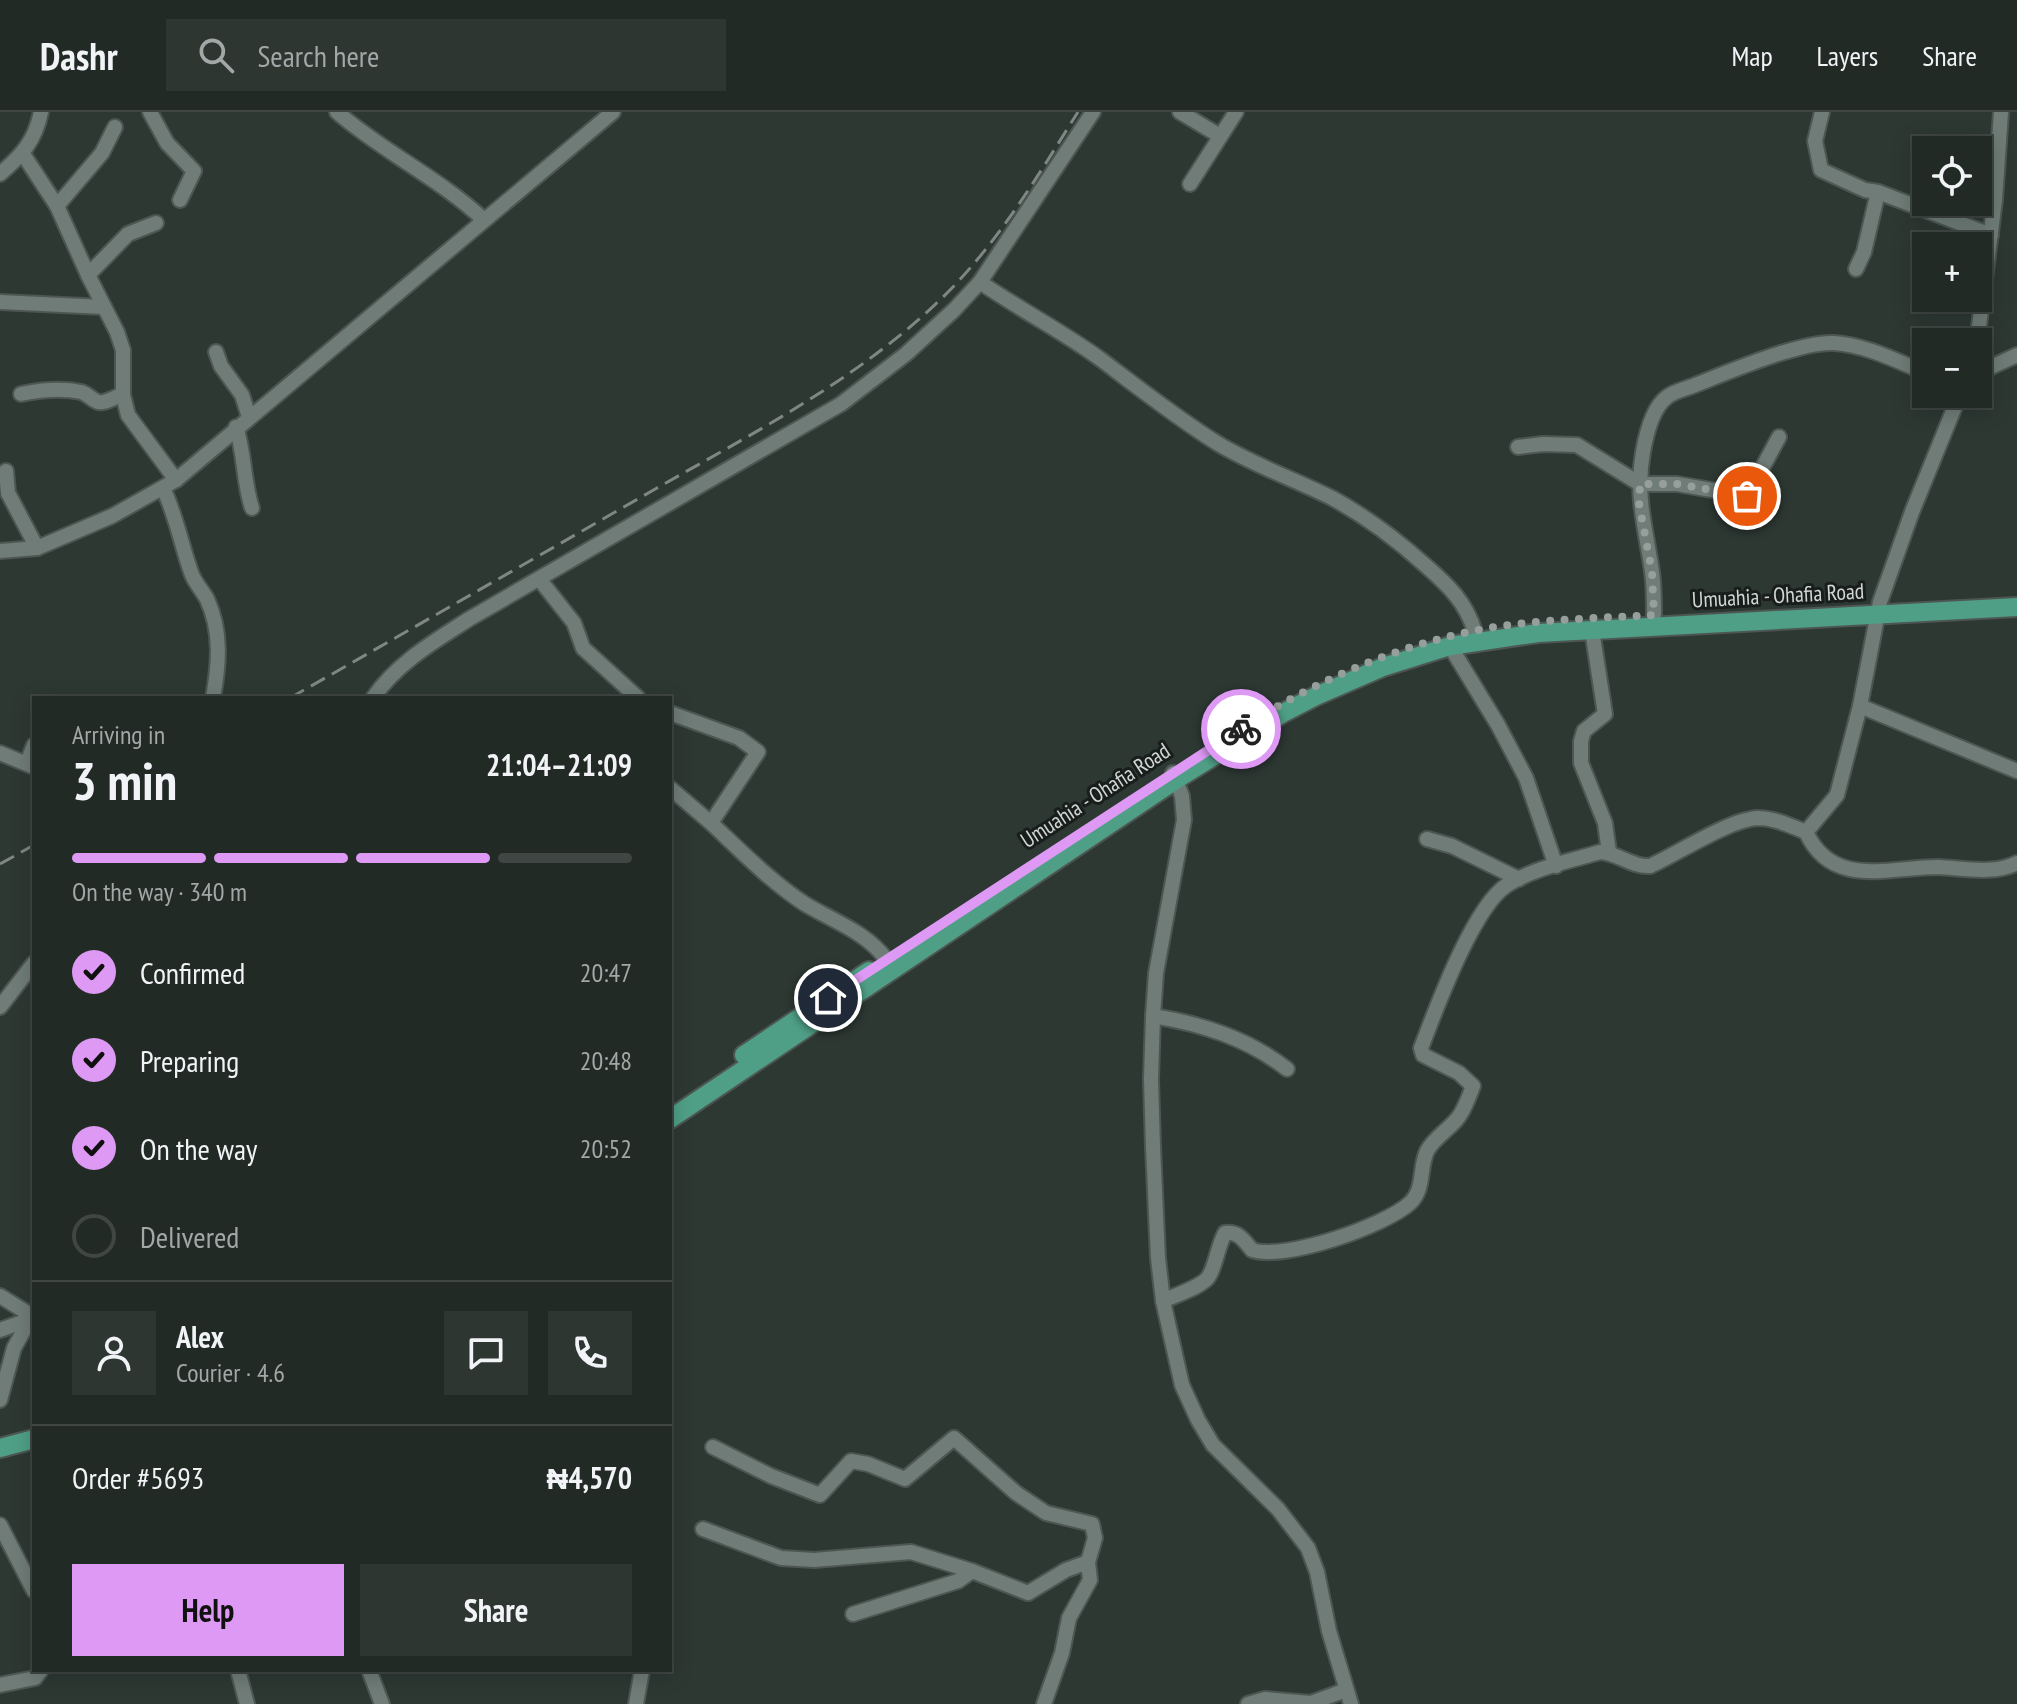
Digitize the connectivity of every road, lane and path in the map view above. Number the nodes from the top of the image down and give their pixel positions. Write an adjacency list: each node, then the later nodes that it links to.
1 (41, 112): 12 (street)
2 (150, 112): 16 (street)
3 (337, 112): 18 (street)
4 (613, 112): 18 (street)
5 (1093, 112): 24 (street)
6 (1180, 112): 11 (street)
7 (1236, 112): 11 (street)
8 (1822, 112): 15 (street)
9 (2001, 112): 21 (street)
10 (115, 127): 17 (street)
11 (1220, 136): 14 (street)
12 (23, 154): 13 (street); 17 (street)
13 (0, 174)
14 (1190, 184)
15 (1878, 192): 20 (street); 22 (street)
16 (180, 200)
17 (57, 206): 23 (street)
18 (484, 220): 34 (street)
19 (156, 223): 23 (street)
20 (1983, 232)
21 (1991, 232)
22 (1856, 269)
23 (88, 275): 26 (street)
24 (980, 282): 47 (street); 53 (street)
25 (0, 302): 26 (street)
26 (104, 307): 32 (street)
27 (216, 352): 34 (street)
28 (2017, 355): 29 (street)
29 (1992, 367)
30 (1912, 368): 40 (street)
31 (21, 394): 32 (street)
32 (123, 395): 39 (street)
33 (1954, 408): 50 (street)
34 (249, 417): 35 (street)
35 (236, 427): 39 (street); 44 (street)
36 (1779, 437): 42 (street)
37 (1518, 447): 40 (street)
38 (6, 471): 45 (street)
39 (176, 480): 41 (street)
40 (1640, 484): 42 (street); 51 (street)
41 (163, 488): 45 (street); 55 (street)
42 (1747, 496): 43 (street)
43 (1770, 500)
44 (252, 508)
45 (37, 548): 46 (street)
46 (0, 551)
47 (540, 580): 56 (street); 57 (street)
48 (2017, 595): 50 (main road, Umuahia - Ohafia Road)
49 (2017, 607): 50 (main road, Umuahia - Ohafia Road)
50 (1879, 608): 51 (main road, Umuahia - Ohafia Road); 52 (main road, Umuahia - Ohafia Road); 58 (street)
51 (1654, 615): 53 (main road, Umuahia - Ohafia Road)
52 (1592, 630): 54 (main road, Umuahia - Ohafia Road); 68 (street)
53 (1475, 632): 63 (main road, Umuahia - Ohafia Road)
54 (1450, 646): 63 (main road, Umuahia - Ohafia Road); 70 (street)
55 (213, 696)
56 (375, 696)
57 (636, 696)
58 (1860, 706): 62 (street); 66 (street)
59 (672, 714): 65 (street)
60 (0, 753): 61 (street)
61 (30, 765)
62 (2017, 771)
63 (1175, 776): 72 (main road, Umuahia - Ohafia Road); 75 (street); 78 (main road, Umuahia - Ohafia Road)
64 (672, 790): 65 (street)
65 (711, 823): 72 (street)
66 (1806, 832): 68 (street); 69 (street)
67 (1427, 839): 71 (street)
68 (1609, 852): 70 (street)
69 (2017, 863)
70 (1556, 866): 71 (street)
71 (1519, 879): 80 (street)
72 (886, 959): 77 (main road, Umuahia - Ohafia Road)
73 (32, 966): 74 (street)
74 (0, 1007)
75 (1153, 1016): 76 (street); 80 (street)
76 (1287, 1069)
77 (672, 1105)
78 (672, 1118)
79 (0, 1296): 81 (street)
80 (1163, 1301): 101 (street)
81 (32, 1316): 82 (street); 83 (street)
82 (0, 1330)
83 (7, 1347): 84 (street)
84 (0, 1400)
85 (32, 1427): 86 (main road)
86 (0, 1435)
87 (32, 1440): 89 (main road)
88 (713, 1447): 92 (street)
89 (0, 1448)
90 (0, 1525): 94 (street)
91 (703, 1529): 93 (street)
92 (1088, 1562): 93 (street); 105 (street)
93 (972, 1571): 95 (street)
94 (32, 1587)
95 (853, 1614)
96 (40, 1672): 100 (street)
97 (239, 1672): 102 (street)
98 (370, 1672): 103 (street)
99 (642, 1672): 104 (street)
100 (0, 1685)
101 (1348, 1697): 106 (street)
102 (247, 1704)
103 (382, 1704)
104 (636, 1704)
105 (1044, 1704)
106 (1248, 1704)

